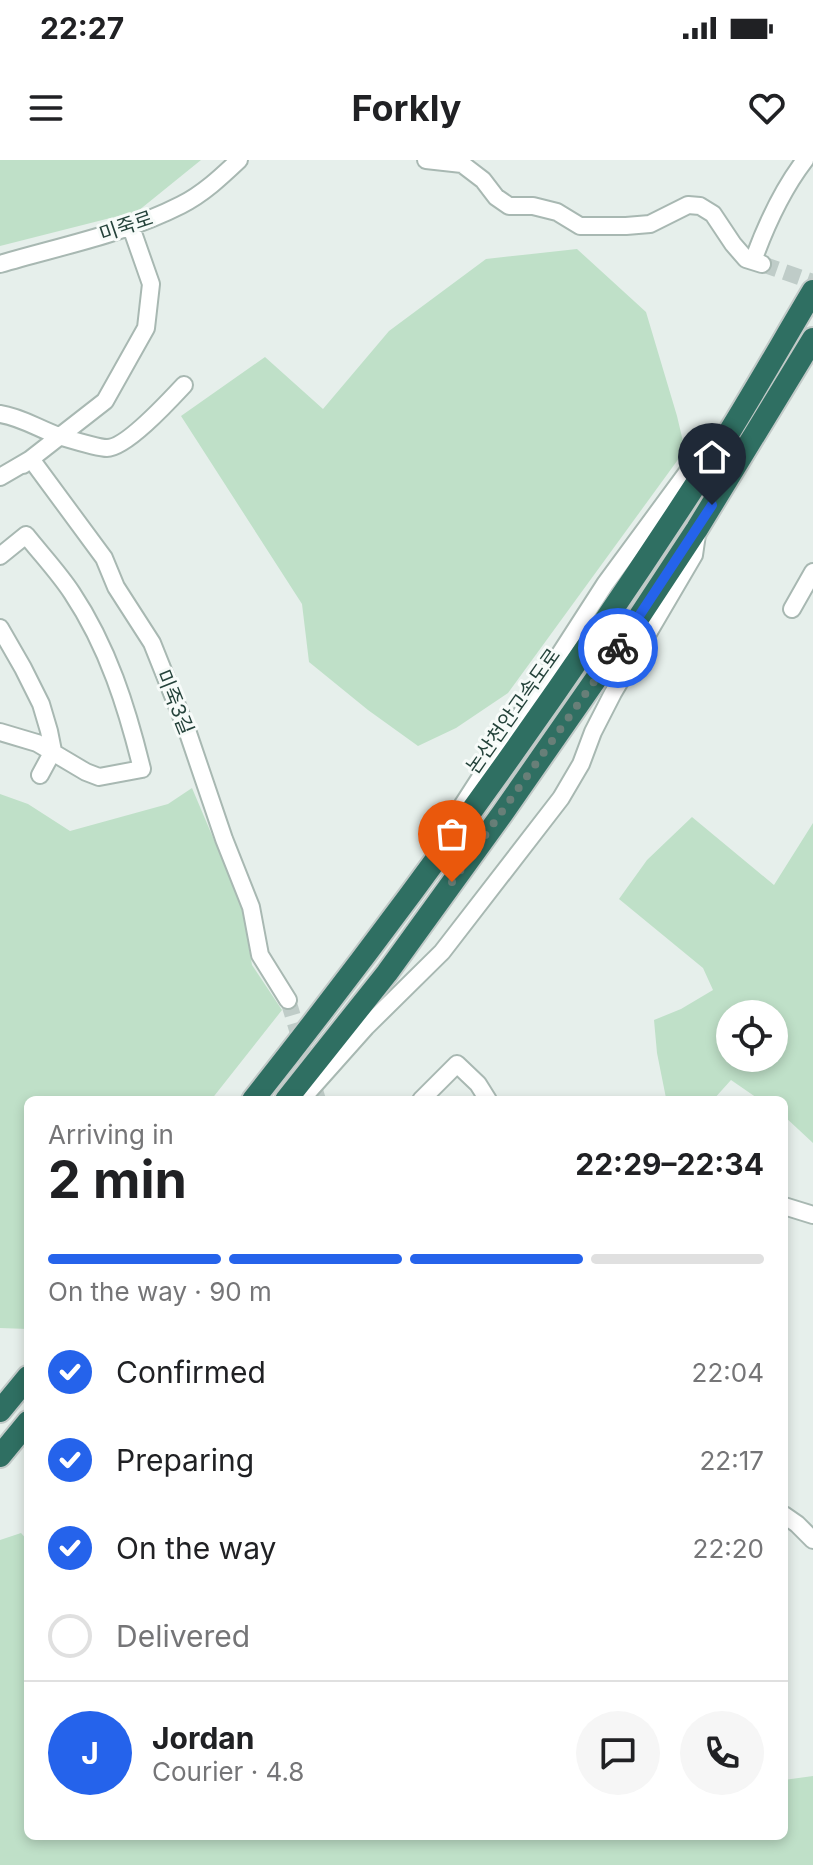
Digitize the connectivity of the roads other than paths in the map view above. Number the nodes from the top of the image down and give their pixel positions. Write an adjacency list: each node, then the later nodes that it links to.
1 (239, 160): 4 (street, 미죽로)
2 (426, 160): 3 (street)
3 (805, 160)
4 (131, 227): 5 (street, 미죽로); 11 (street)
5 (0, 264)
6 (813, 291): 24 (highway, 논산천안고속도로)
7 (813, 339): 14 (highway)
8 (184, 385): 11 (street)
9 (0, 414): 10 (street)
10 (29, 424): 11 (street); 12 (street)
11 (60, 436): 12 (street)
12 (32, 458): 13 (street); 23 (street, 미죽3길)
13 (0, 480)
14 (697, 529): 25 (highway); 26 (street)
15 (0, 556): 21 (street)
16 (813, 572): 17 (street)
17 (792, 609)
18 (0, 628): 19 (street)
19 (6, 652): 21 (street)
20 (0, 732): 21 (street)
21 (53, 751): 22 (street)
22 (40, 775)
23 (288, 1000)
24 (256, 1096)
25 (289, 1096)
26 (305, 1096)
27 (425, 1096): 28 (street)
28 (486, 1096)
29 (788, 1207): 30 (street)
30 (813, 1215)
31 (24, 1382): 32 (highway)
32 (0, 1411)
33 (24, 1427): 34 (highway)
34 (0, 1456)
35 (788, 1518): 36 (street)
36 (813, 1540)

